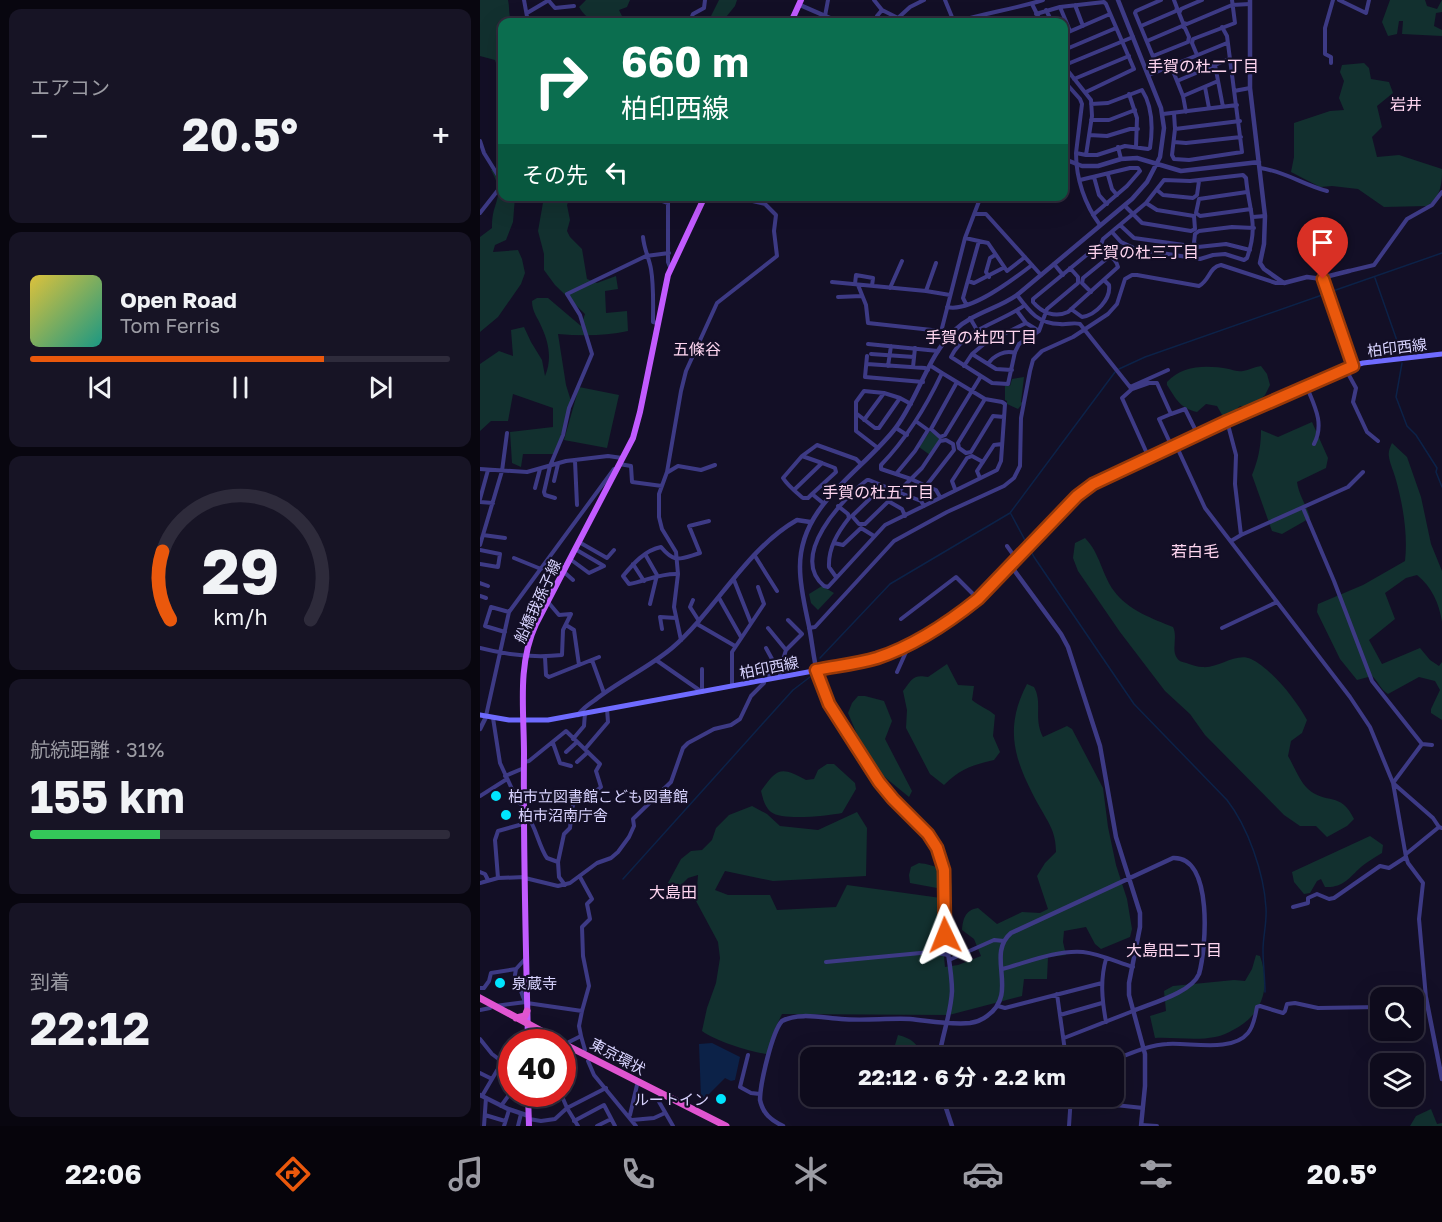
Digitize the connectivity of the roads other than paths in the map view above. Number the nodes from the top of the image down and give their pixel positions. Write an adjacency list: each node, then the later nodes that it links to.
1 (524, 0): 25 (street)
2 (705, 0): 30 (street)
3 (828, 0): 28 (street)
4 (874, 0): 23 (street)
5 (924, 0): 23 (street)
6 (945, 0): 34 (street)
7 (1043, 0): 19 (street)
8 (1118, 0): 45 (street)
9 (1159, 0): 41 (street)
10 (1174, 0): 41 (street)
11 (1202, 0): 17 (street)
12 (1333, 0): 55 (street)
13 (1339, 0): 14 (street)
14 (1369, 0)
15 (549, 1): 21 (street); 25 (street)
16 (801, 2): 28 (street); 31 (main road)
17 (1232, 2): 18 (street); 42 (street)
18 (1250, 2): 66 (street)
19 (1032, 4): 26 (street); 35 (street)
20 (1075, 5): 22 (street); 27 (street); 40 (street)
21 (574, 6)
22 (1060, 7): 24 (street); 38 (street)
23 (882, 10): 33 (street)
24 (1046, 10): 26 (street); 37 (street)
25 (527, 13): 29 (street)
26 (1036, 14): 36 (street)
27 (1110, 14): 40 (street); 43 (street)
28 (825, 16): 32 (street)
29 (528, 18)
30 (692, 18)
31 (793, 18)
32 (830, 18)
33 (878, 18)
34 (953, 18)
35 (969, 18)
36 (1038, 18)
37 (1050, 18)
38 (1065, 18)
39 (1068, 26): 44 (street)
40 (1083, 26): 44 (street)
41 (1140, 26): 47 (street)
42 (1222, 27): 48 (street); 50 (street)
43 (1116, 28): 46 (street); 49 (street)
44 (1070, 31)
45 (1133, 37): 46 (street); 60 (street)
46 (1122, 41): 51 (street); 54 (street)
47 (1147, 41): 52 (street); 52 (street)
48 (1227, 43): 50 (street); 53 (street)
49 (1068, 48)
50 (1197, 55): 57 (street)
51 (1129, 56): 61 (street); 68 (street)
52 (1153, 56): 59 (street)
53 (1229, 59): 56 (street); 67 (street)
54 (1068, 62)
55 (1331, 63)
56 (1215, 65): 62 (street); 63 (street)
57 (1171, 66): 59 (street); 62 (street)
58 (1068, 70): 61 (street)
59 (1159, 71): 60 (street)
60 (1149, 75): 71 (street)
61 (1074, 79): 68 (street)
62 (1177, 81): 70 (street)
63 (1218, 81): 65 (street); 75 (street)
64 (1068, 86): 91 (street)
65 (1205, 87): 70 (street); 76 (street)
66 (1250, 88): 67 (street); 99 (street)
67 (1234, 91): 74 (street)
68 (1086, 92): 72 (street)
69 (1129, 94): 72 (street); 73 (street); 77 (street)
70 (1183, 96): 78 (street)
71 (1159, 100): 73 (street); 80 (street)
72 (1091, 104): 81 (street)
73 (1148, 104): 90 (street)
74 (1237, 105): 75 (street); 82 (street)
75 (1223, 106): 76 (street)
76 (1209, 108): 78 (street)
77 (1135, 110): 81 (street); 83 (street)
78 (1186, 111): 79 (street)
79 (1174, 113): 80 (street); 84 (street)
80 (1163, 114): 98 (street)
81 (1091, 120): 85 (street)
82 (1240, 121): 84 (street); 86 (street)
83 (1138, 129): 85 (street); 90 (street)
84 (1175, 129): 88 (street)
85 (1089, 135): 92 (street)
86 (1241, 136): 88 (street); 93 (street)
87 (480, 141): 104 (street)
88 (1174, 142): 93 (street)
89 (1118, 147): 90 (street); 92 (street); 95 (street)
90 (1136, 147)
91 (1076, 153): 92 (street); 97 (street)
92 (1086, 154)
93 (1221, 156): 100 (street)
94 (1130, 158): 95 (street); 98 (street); 101 (street)
95 (1121, 159): 97 (street)
96 (1068, 161): 97 (street)
97 (1076, 164): 107 (street)
98 (1157, 164): 102 (street); 124 (street)
99 (1260, 165): 100 (street); 111 (street); 130 (street)
100 (1222, 167): 102 (street)
101 (1130, 168): 103 (street); 114 (street)
102 (1213, 169): 106 (street)
103 (1107, 175): 105 (street); 114 (street)
104 (498, 177)
105 (1094, 177): 107 (street); 123 (street)
106 (1214, 178): 108 (street); 112 (street)
107 (1080, 180): 128 (street)
108 (1199, 181): 110 (street); 110 (street)
109 (498, 189): 126 (street)
110 (1157, 190): 121 (street)
111 (1327, 191)
112 (1247, 192): 125 (street); 125 (street)
113 (1442, 192): 154 (street)
114 (1117, 195): 123 (street)
115 (663, 201): 120 (street)
116 (703, 201): 151 (main road, 船橋我孫子線)
117 (752, 201): 122 (street)
118 (764, 201): 122 (street)
119 (979, 201): 127 (street)
120 (669, 203): 140 (street)
121 (1146, 203): 129 (street); 129 (street)
122 (765, 204): 246 (street)
123 (1107, 204): 128 (street)
124 (1125, 206): 129 (street); 132 (street)
125 (1251, 209): 131 (street)
126 (480, 213)
127 (975, 214): 137 (street); 145 (street)
128 (1093, 215): 132 (street)
129 (1132, 215): 133 (street)
130 (1265, 216): 131 (street); 162 (street)
131 (1253, 217): 134 (street)
132 (1100, 225): 149 (street)
133 (1120, 225): 135 (street); 146 (street)
134 (1254, 228): 139 (street); 139 (street)
135 (1112, 232): 141 (street); 146 (street)
136 (643, 237): 143 (street)
137 (965, 238): 138 (street); 168 (street)
138 (979, 241): 142 (street); 159 (street)
139 (1250, 250): 146 (street)
140 (669, 253): 143 (street); 151 (street)
141 (1098, 253): 144 (street); 153 (street)
142 (995, 255): 152 (street); 157 (street)
143 (646, 256): 180 (street); 241 (street)
144 (1110, 256): 160 (street); 167 (street)
145 (1025, 257): 150 (street); 152 (street)
146 (1193, 258)
147 (903, 261): 165 (street)
148 (936, 263): 166 (street)
149 (1054, 264): 155 (street); 156 (street)
150 (1032, 265): 155 (street); 172 (street)
151 (670, 267): 180 (main road, 船橋我孫子線)
152 (1003, 268): 157 (street)
153 (1070, 268): 156 (street); 177 (street)
154 (1349, 271): 158 (street)
155 (1041, 275): 169 (street)
156 (1063, 275): 177 (street)
157 (988, 277): 159 (street)
158 (1321, 278): 162 (street); 200 (street)
159 (968, 281): 172 (street)
160 (1105, 281): 167 (street); 175 (street)
161 (832, 282): 163 (street)
162 (1284, 283): 182 (street)
163 (856, 284): 164 (street); 164 (street); 170 (street)
164 (872, 286): 165 (street)
165 (890, 288): 166 (street)
166 (926, 291): 168 (street)
167 (1090, 292): 175 (street)
168 (950, 295): 174 (street)
169 (1017, 295): 173 (street); 178 (street)
170 (862, 296): 171 (street); 184 (street)
171 (838, 297)
172 (966, 304): 174 (street)
173 (1025, 305): 176 (street); 179 (street)
174 (947, 307): 184 (street)
175 (1071, 309): 177 (street)
176 (1017, 311): 181 (street); 183 (street)
177 (1046, 312): 179 (street)
178 (970, 318): 183 (street); 186 (street)
179 (1043, 321): 182 (street); 185 (street)
180 (657, 323): 235 (main road, 船橋我孫子線)
181 (1026, 323): 185 (street); 192 (street)
182 (1085, 329): 211 (street); 328 (street)
183 (977, 330): 199 (street)
184 (941, 331): 186 (street)
185 (1039, 331): 191 (street)
186 (944, 341): 190 (street)
187 (868, 344): 188 (street)
188 (891, 346): 189 (street); 194 (street)
189 (915, 348): 190 (street); 195 (street)
190 (938, 351): 202 (street)
191 (1015, 353): 197 (street); 204 (street)
192 (972, 354): 197 (street); 199 (street)
193 (1442, 354): 200 (main road, 柏印西線)
194 (890, 355): 195 (street); 196 (street); 198 (street)
195 (914, 357): 201 (street)
196 (867, 364): 198 (street); 208 (street)
197 (988, 364): 204 (street)
198 (888, 366): 201 (street)
199 (964, 366): 207 (street)
200 (1353, 366): 203 (main road, 柏印西線)
201 (913, 367): 202 (street)
202 (930, 368): 206 (street); 208 (street)
203 (1345, 368): 210 (main road, 柏印西線); 227 (street)
204 (1012, 370): 207 (street)
205 (1167, 370): 211 (street)
206 (942, 373): 209 (street); 222 (street)
207 (981, 376): 212 (street)
208 (923, 382): 216 (street)
209 (957, 382): 212 (street); 212 (street)
210 (1306, 386): 221 (main road, 柏印西線); 229 (street)
211 (1131, 388): 218 (street); 233 (street)
212 (972, 391): 215 (street)
213 (884, 393): 214 (street); 217 (street); 220 (street)
214 (900, 398): 216 (street); 220 (street)
215 (985, 399): 219 (street); 219 (street)
216 (912, 404): 223 (street)
217 (856, 414): 220 (street); 231 (street)
218 (1171, 414): 226 (street); 230 (street)
219 (1004, 417): 228 (street)
220 (864, 420)
221 (1227, 421): 226 (main road, 柏印西線); 277 (street)
222 (916, 422): 225 (street); 248 (street)
223 (896, 428): 225 (street); 231 (street)
224 (507, 433): 245 (street)
225 (907, 435): 248 (street)
226 (1198, 435): 230 (main road, 柏印西線)
227 (1378, 441)
228 (1002, 444): 236 (street); 249 (street)
229 (1314, 444)
230 (1174, 446): 233 (main road, 柏印西線); 281 (street)
231 (878, 449): 240 (street)
232 (802, 456): 237 (street); 240 (street); 258 (street)
233 (1149, 458): 296 (main road, 柏印西線)
234 (575, 461): 235 (street); 238 (street); 268 (street)
235 (622, 461): 253 (street); 282 (main road, 船橋我孫子線); 300 (street)
236 (983, 462): 249 (street); 257 (street)
237 (822, 463): 258 (street); 260 (street)
238 (558, 464): 241 (street); 251 (street)
239 (716, 465): 246 (street)
240 (862, 465): 252 (street)
241 (550, 466): 243 (street); 263 (street)
242 (480, 469): 244 (street)
243 (541, 469): 245 (street); 256 (street)
244 (488, 470): 245 (street); 264 (street)
245 (502, 471): 266 (street)
246 (667, 472): 253 (street)
247 (1363, 472): 271 (street)
248 (896, 474): 250 (street)
249 (980, 478): 257 (street)
250 (910, 479): 255 (street); 255 (street); 259 (street)
251 (554, 481)
252 (842, 485): 261 (street); 267 (street)
253 (662, 486): 295 (street)
254 (883, 486): 259 (street); 261 (street); 265 (street)
255 (926, 486): 262 (street)
256 (535, 488)
257 (956, 489): 262 (street)
258 (794, 490): 260 (street)
259 (898, 492): 265 (street); 270 (street)
260 (812, 494): 267 (street)
261 (851, 494): 269 (street)
262 (940, 497): 270 (street)
263 (555, 498)
264 (480, 501): 266 (street)
265 (888, 501): 272 (street)
266 (493, 503): 276 (street)
267 (823, 504): 274 (street)
268 (577, 505)
269 (838, 506): 283 (street); 294 (street)
270 (924, 506): 272 (street)
271 (1303, 508): 277 (street); 363 (street)
272 (905, 516): 279 (street)
273 (709, 521): 295 (street)
274 (810, 522): 290 (street); 292 (street)
275 (480, 523): 276 (street)
276 (486, 523): 278 (street)
277 (1241, 534): 281 (street)
278 (483, 535): 280 (street); 284 (street)
279 (874, 536): 283 (street); 304 (street)
280 (506, 538)
281 (1231, 541): 318 (street)
282 (579, 542): 286 (main road, 船橋我孫子線); 288 (street)
283 (834, 543): 304 (street)
284 (480, 545)
285 (1007, 546): 296 (street)
286 (575, 549): 293 (main road, 船橋我孫子線); 293 (street)
287 (480, 550): 297 (street)
288 (614, 550)
289 (645, 554): 295 (street); 298 (street); 303 (street)
290 (755, 556): 306 (street); 311 (street)
291 (514, 558): 300 (street)
292 (800, 558): 294 (street); 328 (street)
293 (570, 559): 301 (main road, 船橋我孫子線)
294 (814, 559): 304 (street)
295 (676, 560): 302 (street)
296 (1017, 560): 299 (main road, 柏印西線)
297 (480, 564)
298 (633, 564): 307 (street); 307 (street)
299 (1011, 566): 315 (main road, 柏印西線); 383 (street)
300 (541, 569): 320 (street)
301 (564, 572): 305 (street); 317 (main road, 船橋我孫子線)
302 (678, 574): 303 (street); 321 (street)
303 (657, 575): 307 (street); 319 (street)
304 (836, 577)
305 (573, 580)
306 (734, 580): 314 (street); 325 (street)
307 (644, 581)
308 (480, 583): 309 (street)
309 (488, 586)
310 (758, 587): 325 (street)
311 (777, 591)
312 (480, 596): 313 (street)
313 (486, 598)
314 (719, 598): 324 (street); 332 (street)
315 (978, 599): 322 (street); 337 (main road, 柏印西線)
316 (693, 600): 324 (street)
317 (548, 602): 326 (street); 340 (main road, 船橋我孫子線)
318 (1277, 602): 329 (street); 371 (street)
319 (650, 604)
320 (509, 612): 331 (street); 331 (street)
321 (676, 618): 330 (street); 333 (street)
322 (901, 619)
323 (788, 620): 338 (street)
324 (698, 623): 333 (street); 334 (street)
325 (751, 623): 332 (street)
326 (566, 625): 341 (street); 345 (street)
327 (768, 628): 338 (street)
328 (809, 628): 347 (street)
329 (1222, 628)
330 (663, 629)
331 (505, 632): 339 (street)
332 (741, 637): 334 (street)
333 (681, 640): 344 (street)
334 (735, 646): 351 (street)
335 (480, 648): 339 (street)
336 (766, 648): 350 (street)
337 (903, 648): 347 (main road, 柏印西線); 348 (street)
338 (786, 651): 349 (street)
339 (501, 653): 340 (street); 357 (street)
340 (525, 655): 341 (street); 359 (main road, 船橋我孫子線)
341 (545, 657): 345 (street)
342 (599, 657): 343 (street)
343 (592, 660): 345 (street); 353 (street)
344 (656, 660): 352 (street); 353 (street)
345 (579, 665)
346 (702, 669): 352 (street)
347 (816, 670): 349 (main road, 柏印西線); 390 (street)
348 (897, 672)
349 (780, 676): 350 (main road, 柏印西線)
350 (766, 679): 351 (main road, 柏印西線); 381 (street)
351 (732, 686): 352 (main road, 柏印西線)
352 (702, 692): 354 (main road, 柏印西線)
353 (604, 693): 356 (street)
354 (607, 709): 355 (main road, 柏印西線); 365 (street)
355 (585, 713): 356 (main road, 柏印西線); 361 (street)
356 (578, 715): 359 (main road, 柏印西線)
357 (483, 716): 358 (main road, 柏印西線); 360 (street)
358 (493, 718): 359 (main road, 柏印西線); 370 (street)
359 (524, 721): 368 (main road, 船橋我孫子線)
360 (480, 729)
361 (575, 740): 362 (street); 365 (street); 366 (street)
362 (553, 743): 368 (street); 369 (street)
363 (1422, 744): 364 (street); 371 (street)
364 (1432, 745)
365 (586, 751): 367 (street); 374 (street)
366 (566, 752)
367 (577, 762)
368 (524, 765): 370 (street); 373 (main road, 船橋我孫子線)
369 (571, 766)
370 (506, 778): 372 (street); 373 (street)
371 (1393, 783): 376 (street); 377 (street)
372 (480, 796)
373 (524, 806): 375 (main road, 船橋我孫子線)
374 (572, 809): 375 (street); 378 (street)
375 (526, 820): 378 (street); 380 (main road, 船橋我孫子線); 382 (street)
376 (1440, 828): 377 (street)
377 (1406, 856): 387 (street); 399 (street)
378 (558, 862): 386 (street)
379 (480, 872): 384 (street)
380 (525, 877): 382 (street); 386 (street); 389 (main road, 船橋我孫子線)
381 (580, 877): 386 (street); 407 (street)
382 (498, 878): 384 (street)
383 (1129, 879): 388 (street); 393 (street); 408 (street)
384 (488, 880): 385 (street)
385 (480, 883)
386 (565, 885)
387 (1293, 907)
388 (1004, 941): 390 (street); 395 (street)
389 (526, 958): 394 (street); 402 (main road, 船橋我孫子線)
390 (948, 958): 392 (street); 411 (street)
391 (1106, 959): 393 (street); 395 (street); 396 (street)
392 (826, 962)
393 (1133, 967): 408 (street)
394 (516, 969): 397 (street); 402 (street)
395 (1002, 969): 403 (street)
396 (1102, 983): 398 (street); 401 (street)
397 (480, 988)
398 (1057, 994): 403 (street); 409 (street)
399 (1426, 998): 433 (street)
400 (480, 1000): 404 (highway, 東京環状)
401 (1102, 1003): 409 (street); 412 (street)
402 (526, 1005): 404 (street); 407 (street); 410 (highway); 413 (main road, 船橋我孫子線)
403 (998, 1005): 411 (street)
404 (492, 1007): 406 (street); 410 (highway, 東京環状); 413 (highway, 東京環状)
405 (1370, 1007): 422 (street)
406 (480, 1010)
407 (582, 1011): 416 (street)
408 (1133, 1011): 412 (street); 422 (street)
409 (1060, 1015): 418 (street)
410 (516, 1018): 413 (highway, 東京環状)
411 (946, 1022): 420 (street); 436 (street)
412 (1106, 1022): 418 (street)
413 (527, 1027): 414 (highway, 東京環状); 415 (highway, 東京環状)
414 (530, 1029)
415 (531, 1029)
416 (581, 1036): 417 (street); 425 (street)
417 (576, 1038)
418 (1064, 1038): 421 (street)
419 (480, 1041): 428 (street)
420 (941, 1047)
421 (1065, 1047)
422 (1144, 1049): 427 (street); 445 (street)
423 (576, 1050): 425 (highway, 東京環状)
424 (576, 1052): 429 (highway, 東京環状)
425 (583, 1053): 465 (highway, 東京環状)
426 (748, 1055): 436 (street)
427 (1124, 1056)
428 (498, 1058)
429 (588, 1061): 434 (highway, 東京環状); 435 (street)
430 (498, 1068): 432 (street)
431 (480, 1073): 432 (street)
432 (492, 1078): 437 (street)
433 (1442, 1079)
434 (637, 1085): 438 (highway, 東京環状); 450 (street)
435 (606, 1088): 444 (street); 450 (street)
436 (760, 1094): 466 (street)
437 (483, 1096): 439 (street); 448 (street)
438 (660, 1097): 447 (street); 464 (highway, 東京環状)
439 (498, 1104)
440 (1124, 1106): 445 (street)
441 (503, 1107): 446 (street)
442 (946, 1107): 467 (street)
443 (1070, 1107): 468 (street)
444 (567, 1108): 453 (street); 455 (street)
445 (1143, 1108): 456 (street)
446 (509, 1110): 449 (street); 454 (street)
447 (665, 1113): 450 (street); 463 (street)
448 (483, 1114): 454 (street); 457 (street)
449 (521, 1114): 452 (street); 458 (street)
450 (631, 1118): 462 (street)
451 (611, 1119): 453 (street); 460 (street); 461 (street)
452 (529, 1120): 455 (street)
453 (574, 1121): 459 (street)
454 (505, 1123)
455 (551, 1124)
456 (1141, 1125): 469 (street)
457 (484, 1126)
458 (518, 1126)
459 (577, 1126)
460 (597, 1126)
461 (615, 1126)
462 (636, 1126)
463 (673, 1126)
464 (718, 1126)
465 (726, 1126)
466 (783, 1126)
467 (952, 1126)
468 (1069, 1126)
469 (1156, 1126)

